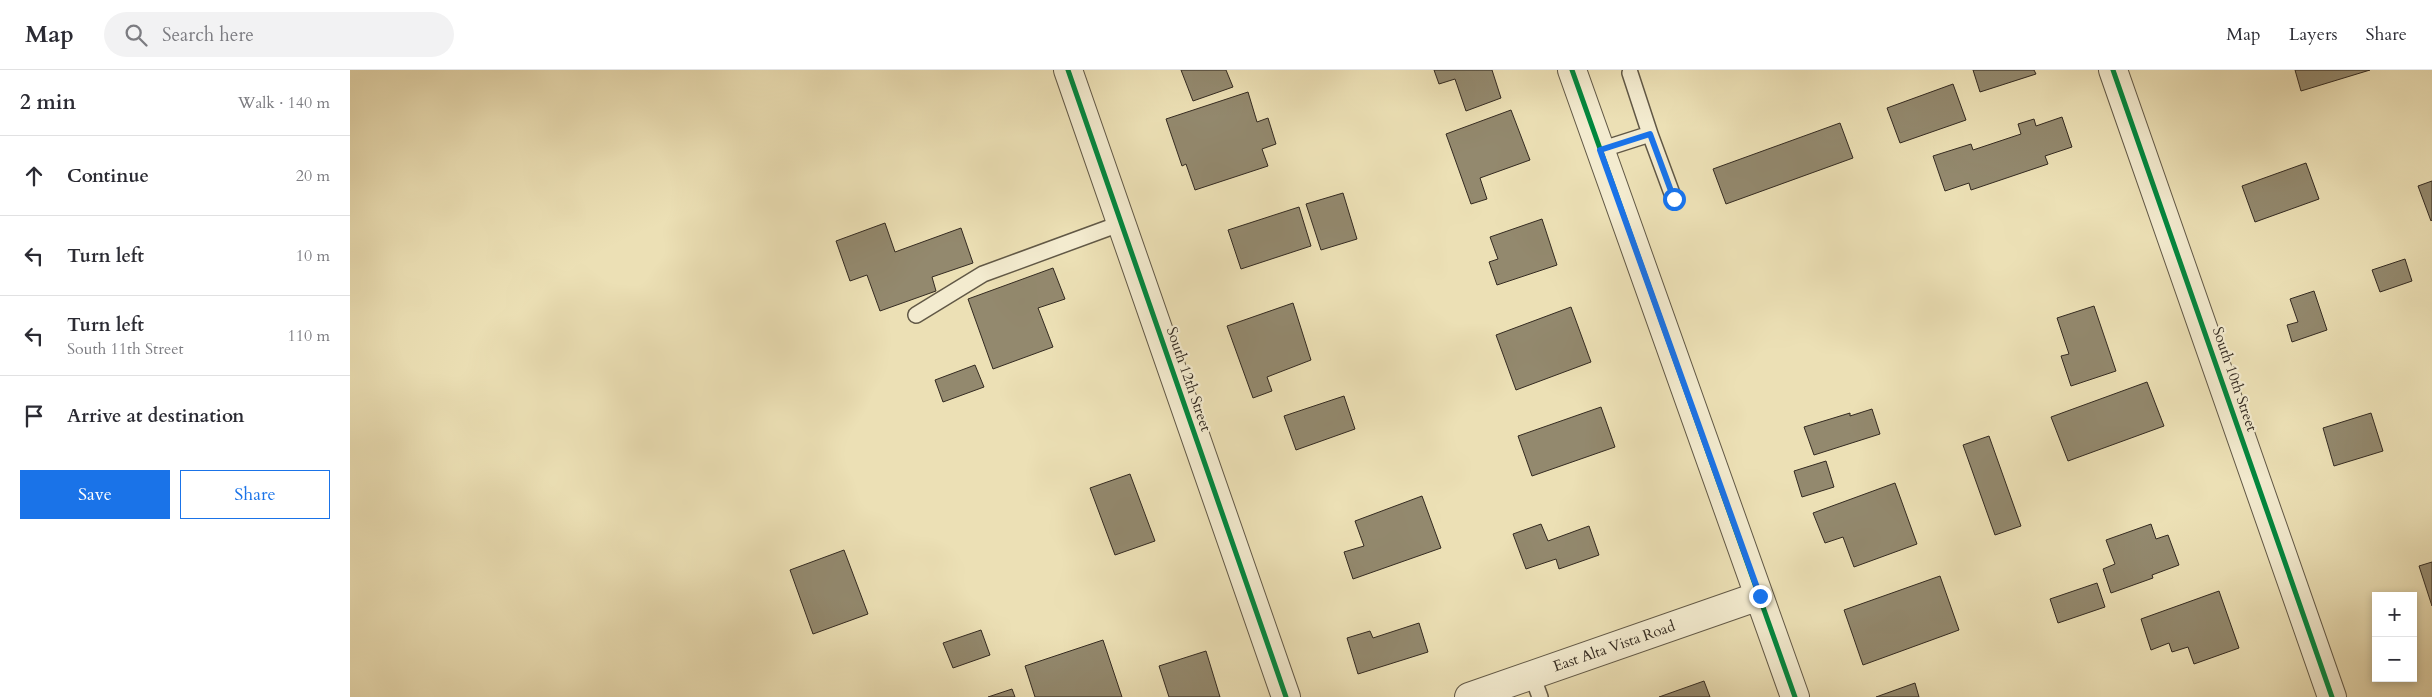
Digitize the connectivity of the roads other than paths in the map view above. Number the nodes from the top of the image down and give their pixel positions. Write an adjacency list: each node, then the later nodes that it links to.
1 (1068, 70): 8 (street, South 12th Street)
2 (1572, 70): 6 (street)
3 (2113, 70): 15 (street, South 10th Street)
4 (1630, 73): 5 (lane)
5 (1650, 134): 6 (lane); 7 (lane)
6 (1600, 150): 10 (street)
7 (1674, 199)
8 (1122, 224): 9 (lane); 12 (street, South 12th Street)
9 (916, 315)
10 (1760, 596): 11 (street, East Alta Vista Road); 14 (street)
11 (1536, 686): 13 (street, East Alta Vista Road)
12 (1286, 697)
13 (1469, 697)
14 (1795, 697)
15 (2332, 697)

